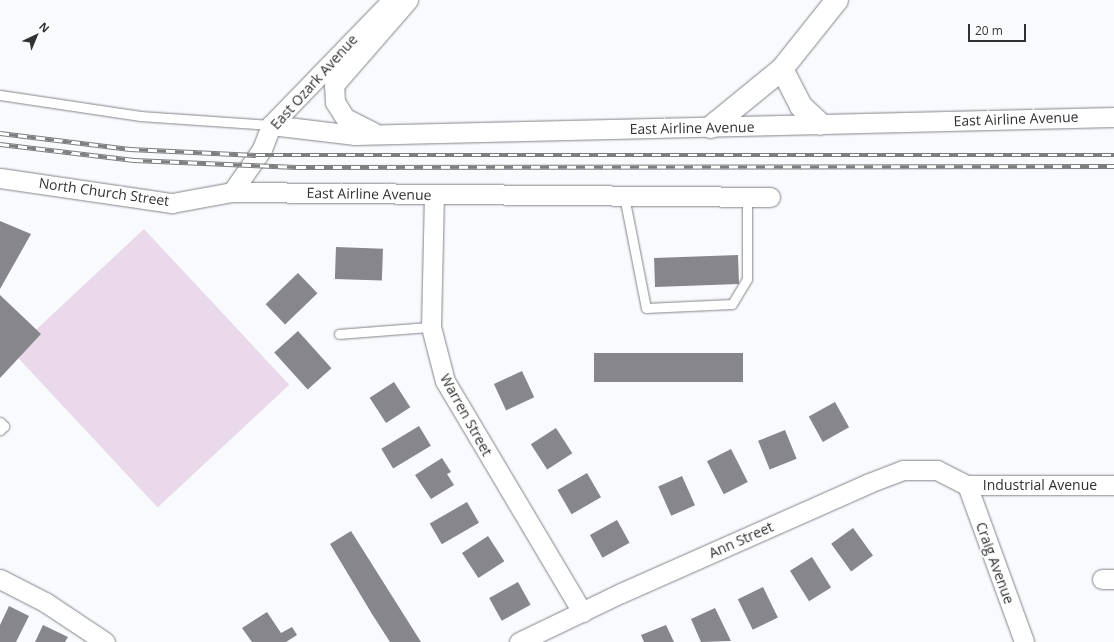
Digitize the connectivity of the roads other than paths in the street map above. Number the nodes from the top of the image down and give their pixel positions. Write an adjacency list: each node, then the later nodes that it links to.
1 (392, 0): 8 (street, East Ozark Avenue)
2 (408, 0): 10 (street)
3 (837, 0): 4 (street)
4 (782, 69): 7 (street); 9 (street)
5 (0, 95): 8 (lane)
6 (1114, 117): 7 (street, East Airline Avenue)
7 (820, 124): 9 (street, East Airline Avenue)
8 (271, 125): 10 (street, East Airline Avenue); 12 (street, East Ozark Avenue)
9 (710, 127): 10 (street, East Airline Avenue)
10 (378, 134)
11 (0, 178): 12 (street, North Church Street)
12 (232, 192): 13 (street, East Airline Avenue)
13 (434, 194): 14 (street, East Airline Avenue); 17 (street, Warren Street)
14 (624, 196): 15 (street, East Airline Avenue); 15 (lane)
15 (747, 197): 16 (street, East Airline Avenue)
16 (770, 197)
17 (432, 327): 18 (lane); 22 (street, Warren Street)
18 (339, 334)
19 (1114, 484): 20 (street, Industrial Avenue)
20 (966, 485): 22 (street, Ann Street); 25 (street, Craig Avenue)
21 (0, 579): 23 (street)
22 (582, 612): 24 (street, Ann Street)
23 (105, 642)
24 (519, 642)
25 (1024, 642)

